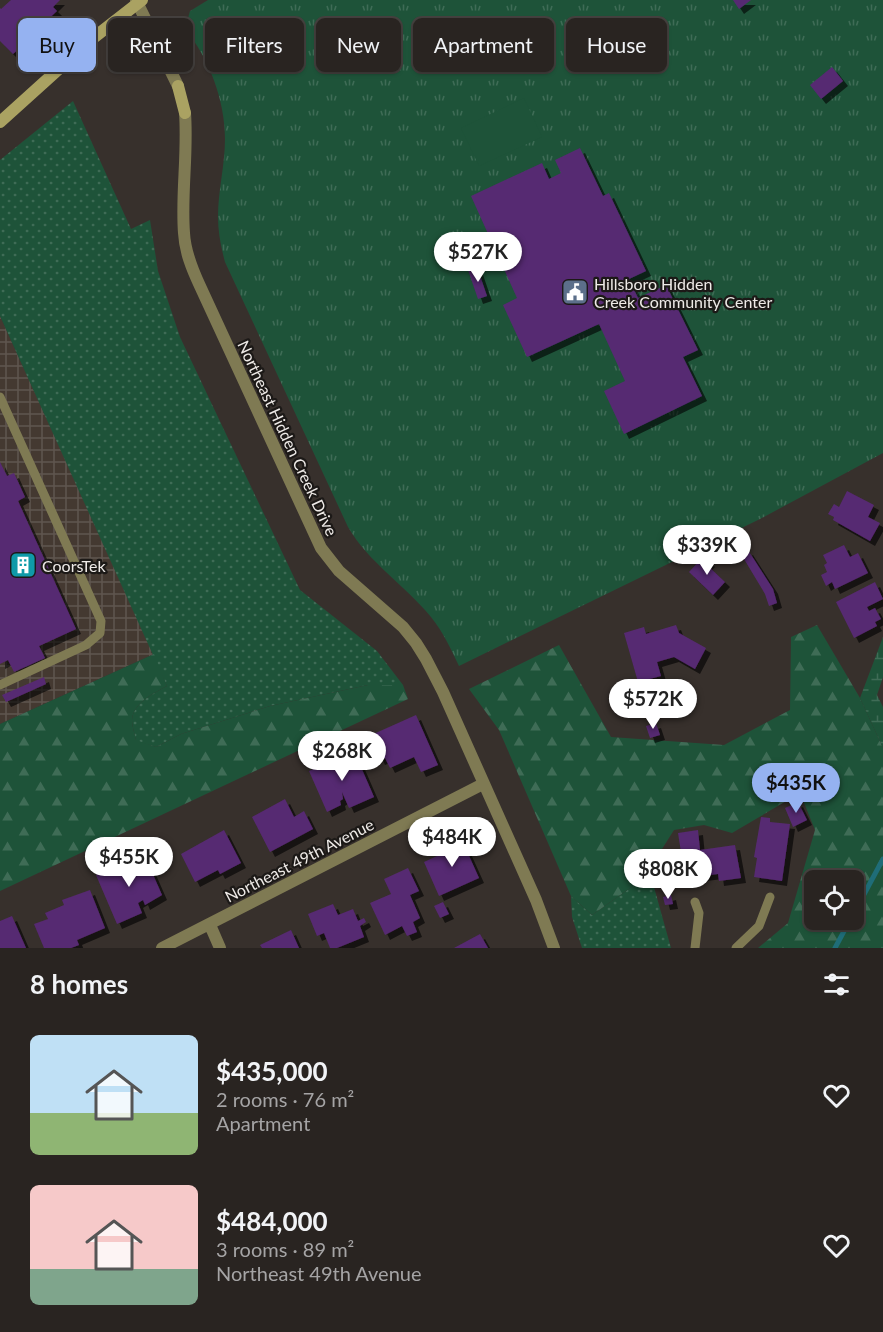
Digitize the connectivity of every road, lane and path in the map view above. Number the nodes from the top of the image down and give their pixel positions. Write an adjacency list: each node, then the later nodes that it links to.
1 (138, 1): 2 (street); 5 (street, Northeast Hidden Creek Drive)
2 (0, 122)
3 (0, 397): 4 (lane)
4 (0, 685)
5 (483, 784): 8 (street, Northeast 49th Avenue); 11 (street, Northeast Hidden Creek Drive)
6 (770, 897): 13 (lane)
7 (695, 902): 12 (lane)
8 (210, 925): 9 (street, Northeast 49th Avenue); 10 (street)
9 (162, 948)
10 (220, 948)
11 (554, 948)
12 (695, 948)
13 (736, 948)

